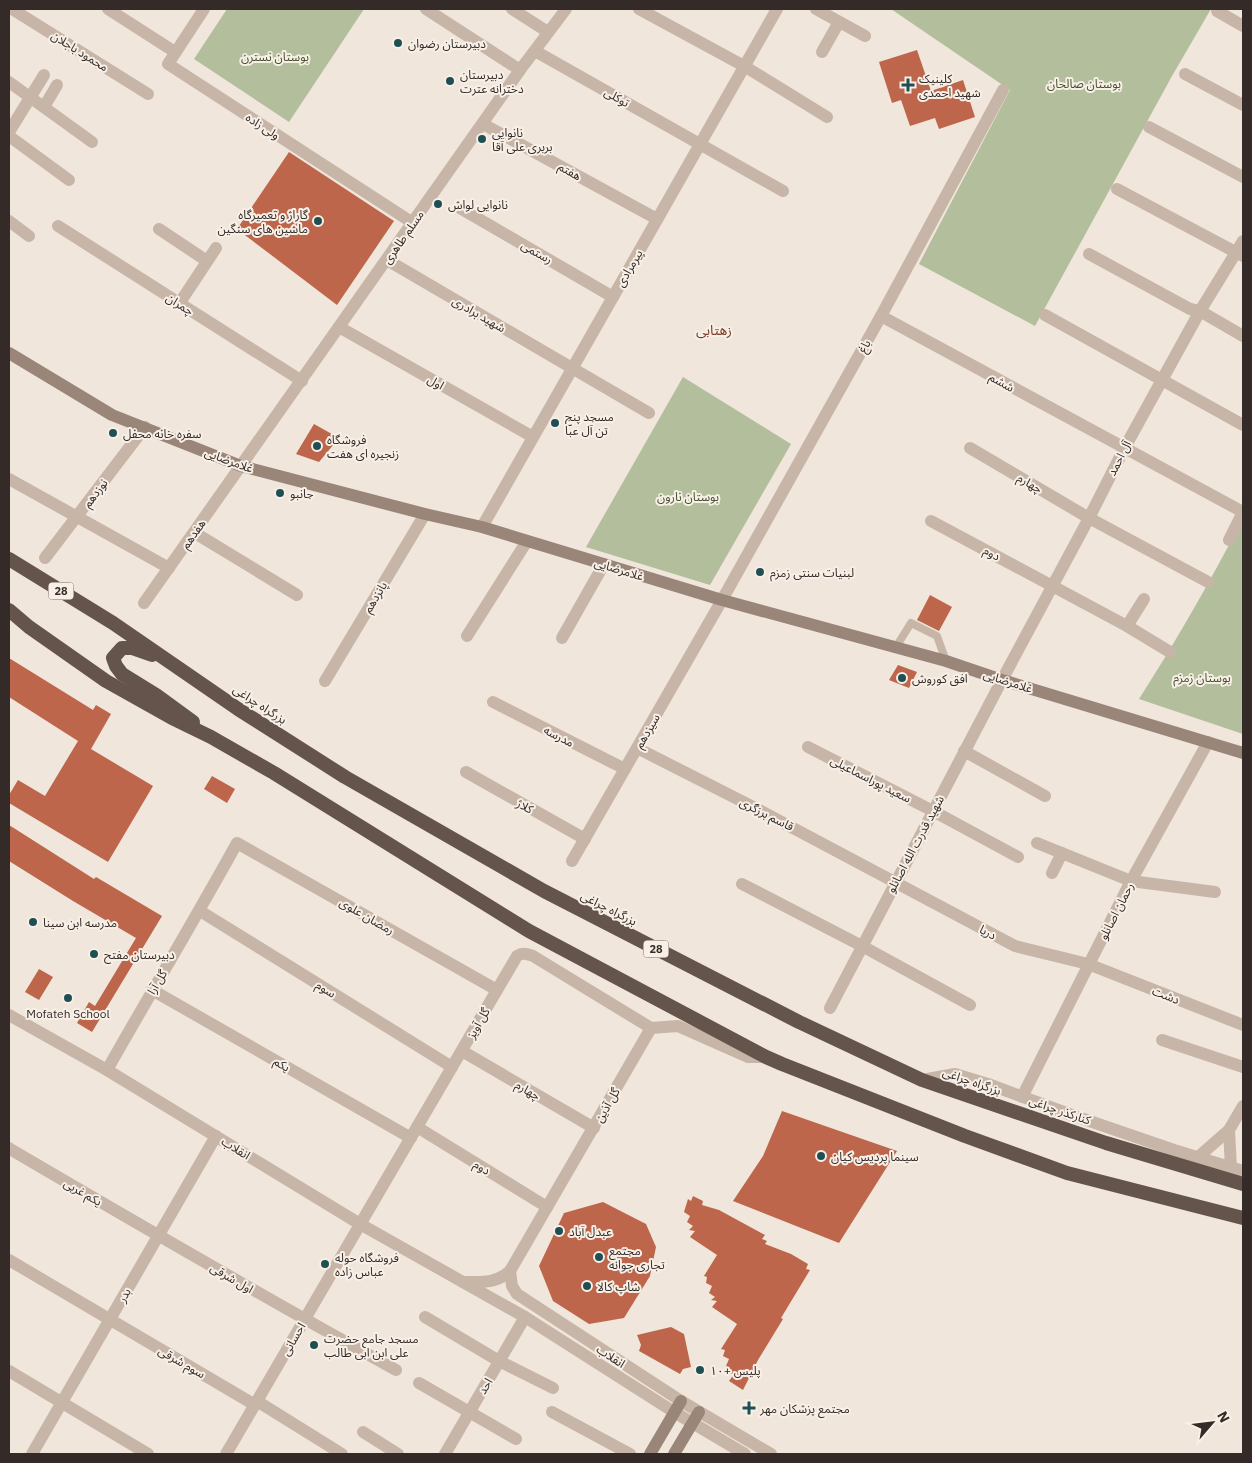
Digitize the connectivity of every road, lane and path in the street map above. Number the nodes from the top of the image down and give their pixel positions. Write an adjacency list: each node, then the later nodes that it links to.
1 (12, 9): 25 (street, محمود باجلان)
2 (108, 9): 16 (street)
3 (204, 9): 16 (street, ولی زاده)
4 (426, 9): 19 (street)
5 (512, 9): 13 (street)
6 (566, 9): 13 (street, مسلم طاهری)
7 (639, 9): 18 (street)
8 (777, 9): 18 (street, پیرمرادی)
9 (816, 9): 11 (street)
10 (1217, 11): 12 (street)
11 (839, 22): 14 (street); 17 (street)
12 (1243, 26)
13 (548, 32): 15 (street, مسلم طاهری)
14 (865, 36)
15 (535, 51): 19 (street, مسلم طاهری); 35 (street, توکلی)
16 (176, 52): 43 (street, ولی زاده)
17 (822, 52)
18 (744, 66): 29 (street); 35 (street, پیرمرادی)
19 (520, 70): 30 (street, مسلم طاهری)
20 (1185, 74): 27 (street)
21 (44, 75): 26 (street)
22 (9, 82): 26 (street)
23 (57, 85): 28 (street)
24 (1003, 90): 57 (street, باغ)
25 (148, 94)
26 (31, 97): 28 (street); 32 (street)
27 (1243, 106)
28 (44, 107): 34 (street)
29 (827, 118)
30 (483, 124): 41 (street, هفتم); 43 (street, مسلم طاهری)
31 (1150, 127): 36 (street)
32 (9, 132)
33 (9, 136): 37 (street)
34 (92, 142)
35 (700, 144): 39 (street, توکلی); 41 (street, پیرمرادی)
36 (1243, 177)
37 (69, 180)
38 (1117, 189): 50 (street)
39 (783, 191)
40 (460, 208): 53 (street, رستمی)
41 (657, 219): 53 (street, پیرمرادی)
42 (9, 221): 46 (street)
43 (413, 223): 51 (street, مسلم طاهری)
44 (58, 226): 54 (street, چمران)
45 (159, 228): 52 (street)
46 (29, 236)
47 (1243, 241): 50 (street, آل احمد)
48 (216, 248): 52 (street)
49 (1088, 254): 55 (street)
50 (1240, 254): 55 (street, آل احمد)
51 (387, 260): 58 (street, مسلم طاهری); 61 (street, شهید برادری)
52 (207, 261): 54 (street)
53 (613, 296): 61 (street, پیرمرادی)
54 (180, 304): 63 (street, چمران)
55 (1200, 312): 59 (street); 62 (street, آل احمد)
56 (1045, 315): 62 (street)
57 (881, 316): 69 (street, ششم); 89 (street, باغ)
58 (339, 327): 63 (street, مسلم طاهری); 67 (street, اول)
59 (1243, 336)
60 (9, 353): 66 (main road, غلامرضایی)
61 (572, 369): 64 (street); 67 (street, پیرمرادی)
62 (1161, 380): 65 (street); 69 (street, آل احمد)
63 (302, 381): 70 (street, مسلم طاهری)
64 (649, 413)
65 (1243, 425)
66 (145, 428): 70 (main road, غلامرضایی); 74 (street, نوزدهم)
67 (533, 437): 77 (street, پیرمرادی)
68 (970, 448): 75 (street, چهارم)
69 (1124, 449): 72 (street, ششم); 75 (street, آل احمد)
70 (241, 466): 73 (main road, غلامرضایی); 78 (street, هفدهم)
71 (9, 479): 74 (street)
72 (1243, 512): 79 (street)
73 (425, 514): 77 (main road, غلامرضایی); 102 (street, پانزدهم)
74 (76, 517): 81 (street, نوزدهم); 84 (street)
75 (1089, 518): 85 (street); 86 (street, آل احمد)
76 (931, 521): 86 (street, دوم)
77 (482, 527): 80 (main road, غلامرضایی)
78 (194, 532): 84 (street, هفدهم); 87 (street)
79 (1230, 540)
80 (528, 541): 83 (main road, غلامرضایی); 95 (street)
81 (45, 558)
82 (9, 559): 100 (highway, بزرگراه چراغی / 28)
83 (604, 564): 89 (main road, غلامرضایی); 96 (street)
84 (169, 568): 90 (street, هفدهم)
85 (1208, 582)
86 (1052, 586): 94 (street); 101 (street, آل احمد)
87 (297, 595)
88 (1144, 598): 94 (street)
89 (722, 600): 97 (main road, غلامرضایی); 107 (street, سیزدهم)
90 (144, 602)
91 (9, 610): 93 (highway)
92 (9, 616): 93 (highway)
93 (29, 626): 104 (highway)
94 (1127, 626): 98 (street)
95 (467, 636)
96 (562, 638)
97 (896, 647): 99 (main road, غلامرضایی); 99 (lane)
98 (1170, 652)
99 (946, 661): 101 (main road, غلامرضایی)
100 (171, 662): 104 (highway); 141 (highway, بزرگراه چراغی / 28)
101 (1002, 680): 105 (main road, غلامرضایی); 108 (street, شهید قدرت الله اصانلو)
102 (325, 681)
103 (493, 702): 110 (street, مدرسه)
104 (211, 738): 137 (highway)
105 (1208, 742): 109 (main road, غلامرضایی); 121 (street, رحمان اصانلو)
106 (808, 747): 113 (street, سعید پوراسماعیلی)
107 (637, 748): 110 (street, سیزدهم); 122 (street, قاسم برزگری)
108 (964, 751): 112 (street); 113 (street, شهید قدرت الله اصانلو)
109 (1243, 753)
110 (625, 769): 114 (street, سیزدهم)
111 (466, 772): 114 (street, کلاژ)
112 (1045, 796)
113 (933, 810): 118 (street, سعید پوراسماعیلی); 122 (street, شهید قدرت الله اصانلو)
114 (585, 839): 119 (street, سیزدهم)
115 (237, 843): 125 (street, گل آرا); 129 (street, رمضان علوی)
116 (1037, 843): 117 (street)
117 (1062, 853): 120 (street); 121 (street)
118 (1018, 857)
119 (572, 861)
120 (1052, 872)
121 (1131, 881): 124 (street); 127 (street, رحمان اصانلو)
122 (895, 882): 126 (street, شهید قدرت الله اصانلو); 127 (street, دریا)
123 (742, 884): 126 (street)
124 (1215, 892)
125 (200, 910): 128 (street, گل آرا); 138 (street, سوم)
126 (862, 946): 130 (street); 131 (street, شهید قدرت الله اصانلو)
127 (1088, 964): 133 (street, دشت); 142 (street, رحمان اصانلو)
128 (152, 990): 140 (street, گل آرا); 146 (street, یکم)
129 (497, 990): 134 (street, گل آویز); 136 (street, گل آویز)
130 (970, 1005)
131 (830, 1008)
132 (9, 1015): 140 (street, انقلاب)
133 (1243, 1025)
134 (651, 1028): 137 (street); 144 (street, گل آذین)
135 (1162, 1040): 139 (street)
136 (462, 1051): 138 (street, گل آویز); 144 (street, چهارم)
137 (766, 1057): 153 (highway)
138 (452, 1067): 146 (street, گل آویز)
139 (1243, 1067)
140 (107, 1070): 147 (street, انقلاب)
141 (922, 1080): 142 (street, کنارکذر چراغی); 151 (highway, بزرگراه چراغی / 28)
142 (1022, 1096): 149 (street, کنارکذر چراغی)
143 (1243, 1106): 145 (street)
144 (594, 1128): 152 (street, گل آذین)
145 (1229, 1130): 149 (street); 150 (street)
146 (414, 1133): 152 (street, دوم); 154 (street, گل آویز)
147 (216, 1136): 154 (street, انقلاب); 155 (street, بدر)
148 (9, 1148): 155 (street, یکم غربی)
149 (1197, 1158): 150 (street, کنارکذر چراغی)
150 (1237, 1170)
151 (1243, 1184)
152 (547, 1207): 157 (street, گل آذین)
153 (1241, 1219)
154 (360, 1224): 158 (street, انقلاب); 161 (street, احسانی)
155 (158, 1236): 161 (street, اول شرقی); 162 (street, بدر)
156 (9, 1260): 162 (street, سوم شرقی)
157 (510, 1271): 158 (street); 168 (street, انقلاب)
158 (464, 1282): 160 (street, انقلاب)
159 (425, 1317): 163 (street)
160 (525, 1317): 163 (street, احد); 173 (street, انقلاب)
161 (305, 1319): 164 (street); 170 (street, احسانی)
162 (110, 1320): 169 (street, بدر); 170 (street, سوم شرقی)
163 (499, 1361): 167 (street); 171 (street, احد)
164 (396, 1370)
165 (9, 1371): 169 (street)
166 (419, 1383): 171 (street)
167 (553, 1388)
168 (681, 1401): 173 (main road); 174 (street, انقلاب)
169 (62, 1402): 178 (street, بدر); 179 (street)
170 (256, 1403): 180 (street, احسانی); 181 (street)
171 (469, 1412): 177 (street); 183 (street, احد)
172 (552, 1412): 184 (street)
173 (674, 1412): 175 (street, انقلاب); 185 (main road)
174 (699, 1412): 175 (main road); 188 (street, انقلاب)
175 (692, 1423): 186 (main road); 187 (street, انقلاب)
176 (363, 1432): 182 (street)
177 (516, 1439)
178 (32, 1454)
179 (148, 1454)
180 (226, 1454)
181 (342, 1454)
182 (398, 1454)
183 (446, 1454)
184 (630, 1454)
185 (650, 1454)
186 (674, 1454)
187 (745, 1454)
188 (771, 1454)

